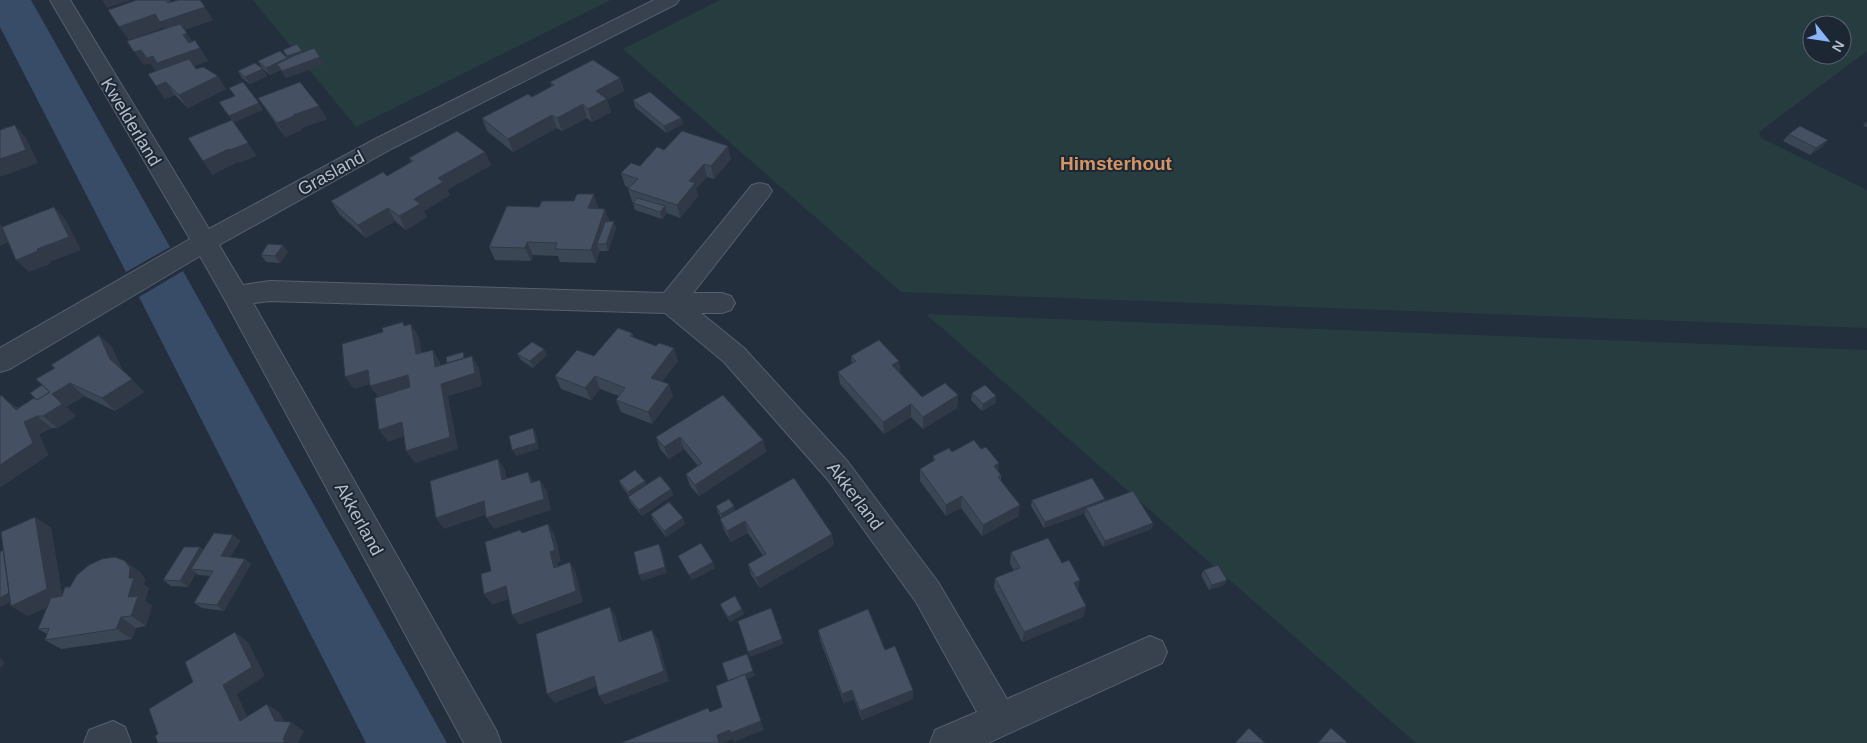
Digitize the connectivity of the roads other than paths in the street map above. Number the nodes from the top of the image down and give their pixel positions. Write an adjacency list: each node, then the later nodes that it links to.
1 (60, 0): 4 (street, Kwelderland)
2 (669, 0): 4 (street, Grasland)
3 (760, 191): 7 (street)
4 (203, 243): 5 (street, Akkerland); 8 (street, Grasland)
5 (236, 296): 7 (street); 13 (street, Akkerland)
6 (722, 302): 7 (street)
7 (671, 303): 10 (street, Akkerland)
8 (0, 361)
9 (1150, 652): 10 (street)
10 (1000, 720): 14 (street)
11 (102, 743): 12 (street)
12 (113, 743)
13 (483, 743)
14 (948, 743)

